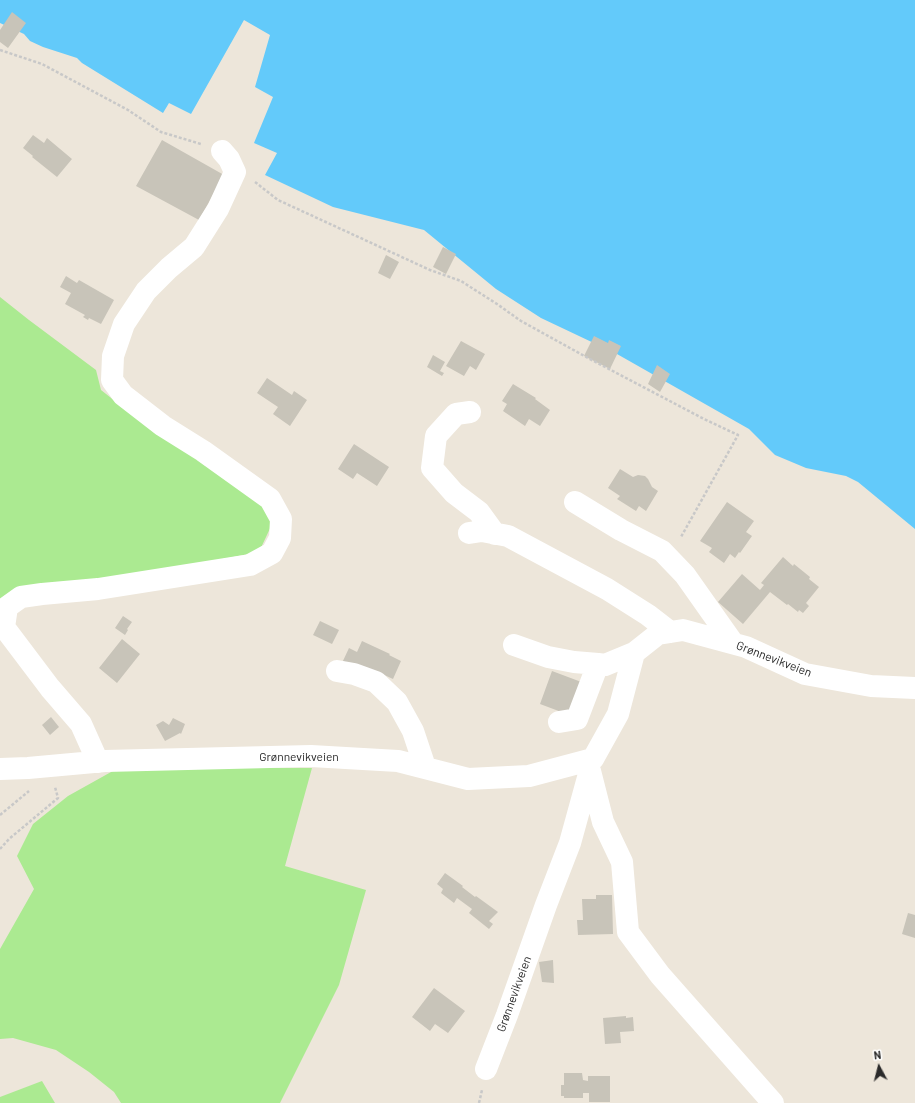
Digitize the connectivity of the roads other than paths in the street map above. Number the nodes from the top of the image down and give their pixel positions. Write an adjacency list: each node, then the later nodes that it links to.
1 (222, 151): 14 (street)
2 (470, 412): 5 (street)
3 (575, 502): 7 (street)
4 (468, 533): 5 (street)
5 (495, 534): 6 (street)
6 (670, 632): 7 (street, Grønnevikveien); 9 (street, Grønnevikveien)
7 (733, 643): 12 (street, Grønnevikveien)
8 (514, 645): 10 (street)
9 (634, 653): 10 (street); 15 (street, Grønnevikveien)
10 (598, 664): 13 (street)
11 (338, 671): 16 (street)
12 (915, 688)
13 (559, 722)
14 (98, 762): 16 (street, Grønnevikveien); 17 (street, Grønnevikveien)
15 (591, 765): 16 (street, Grønnevikveien); 18 (street, Grønnevikveien); 19 (street)
16 (424, 767)
17 (0, 769)
18 (486, 1069)
19 (773, 1103)

